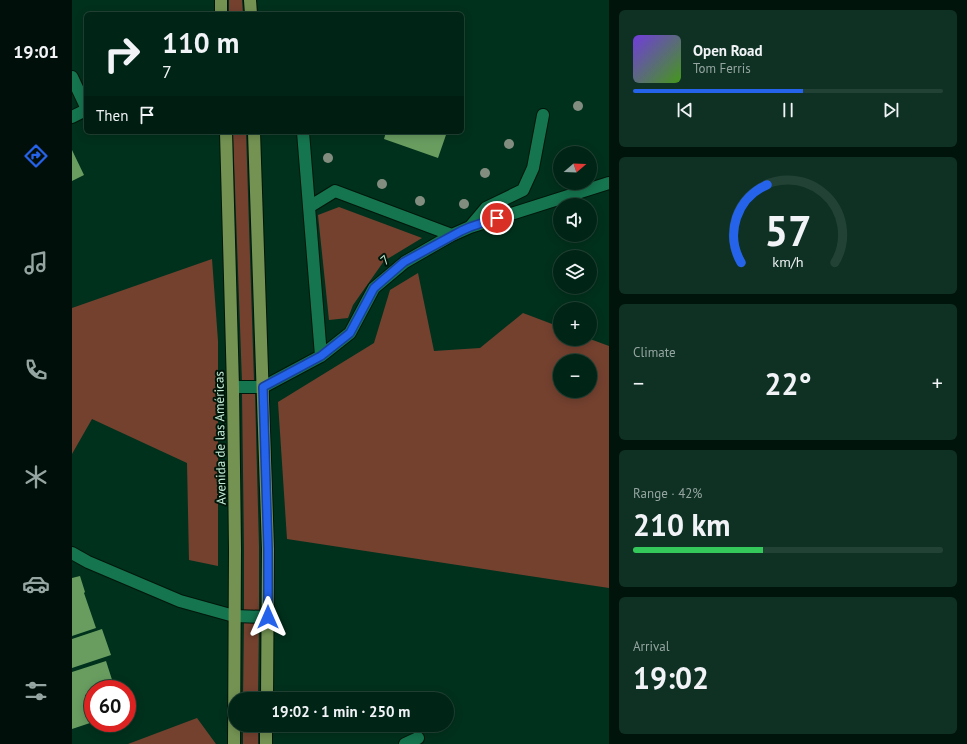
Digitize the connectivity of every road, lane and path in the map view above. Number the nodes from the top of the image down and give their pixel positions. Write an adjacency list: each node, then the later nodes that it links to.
1 (221, 0): 3 (main road)
2 (250, 0): 4 (main road)
3 (221, 12)
4 (251, 12)
5 (72, 77): 6 (street)
6 (84, 103)
7 (84, 111): 9 (street)
8 (543, 115): 15 (street)
9 (72, 117)
10 (226, 134): 18 (main road, Avenida de las Américas)
11 (254, 134): 19 (main road)
12 (303, 134): 14 (street)
13 (609, 183): 15 (street, 7)
14 (309, 207): 16 (street); 17 (street)
15 (470, 227): 16 (street, 7)
16 (452, 236): 17 (street, 7)
17 (321, 356): 19 (street, 7)
18 (234, 387): 19 (street, 7); 23 (main road, Avenida de las Américas)
19 (263, 387): 24 (main road)
20 (72, 553): 21 (street)
21 (88, 562): 22 (street); 23 (street)
22 (72, 563)
23 (234, 616): 24 (street); 28 (main road, Avenida de las Américas)
24 (268, 617): 25 (main road)
25 (266, 692)
26 (266, 732): 29 (main road)
27 (418, 738): 30 (street)
28 (234, 744)
29 (266, 744)
30 (405, 744)

